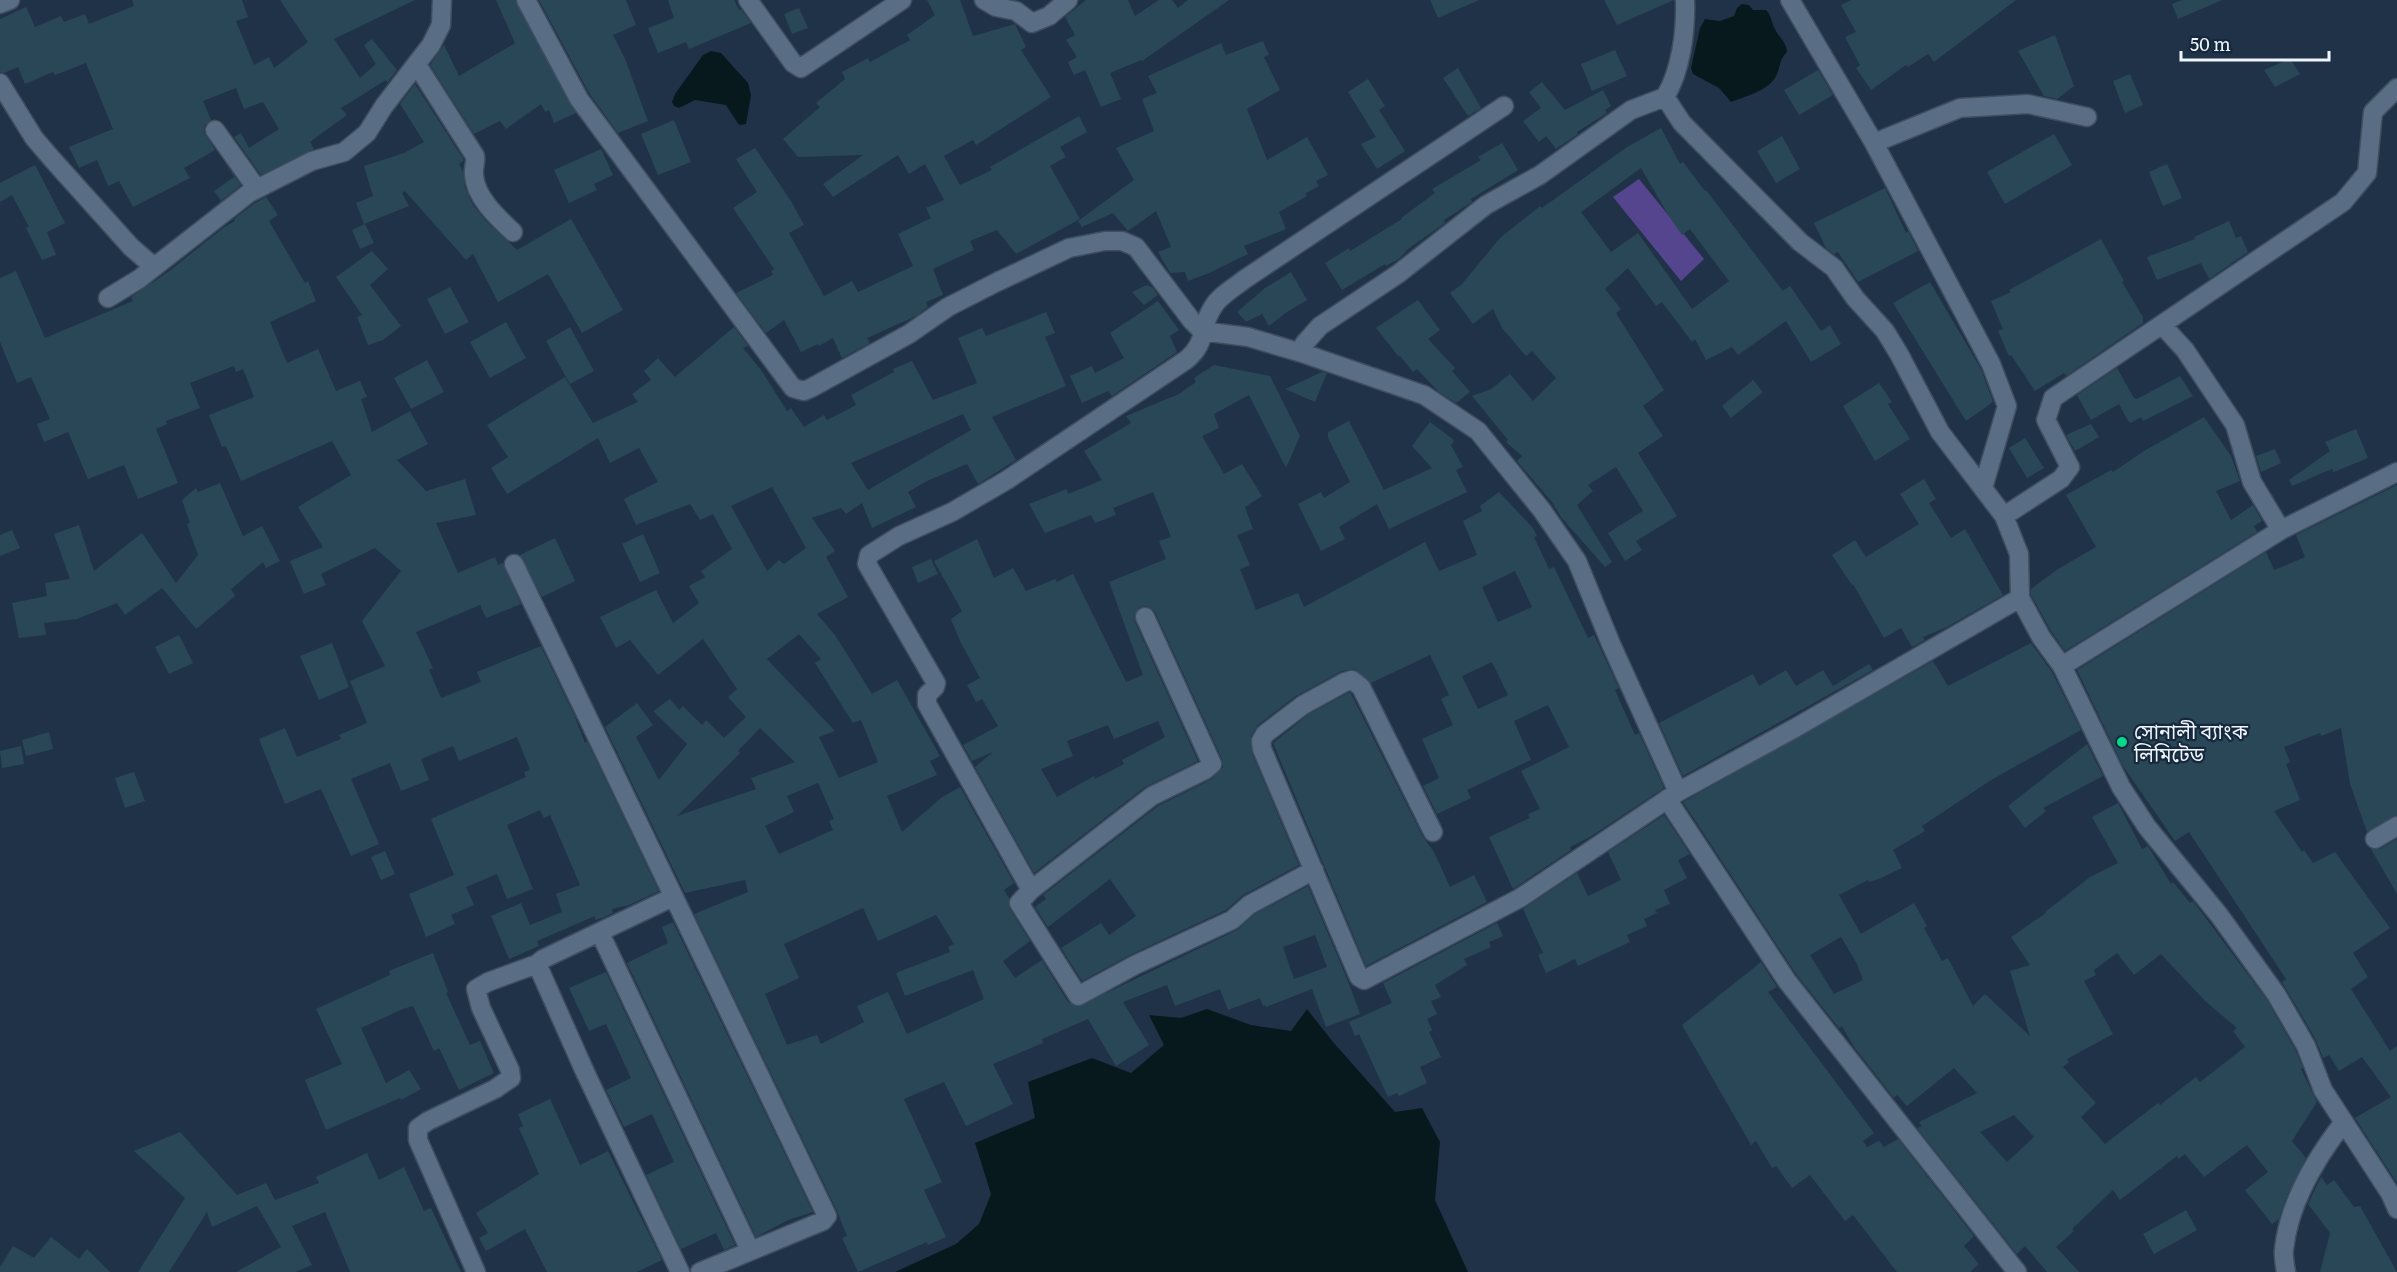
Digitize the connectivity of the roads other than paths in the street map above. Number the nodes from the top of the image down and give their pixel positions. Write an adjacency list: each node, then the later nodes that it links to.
1 (10, 0): 10 (street)
2 (442, 0): 11 (street)
3 (526, 0): 24 (street)
4 (748, 0): 5 (street)
5 (902, 0)
6 (984, 0): 7 (street)
7 (1068, 0)
8 (1685, 0): 14 (street)
9 (1790, 0): 18 (street)
10 (0, 4)
11 (417, 65): 19 (street); 20 (street)
12 (0, 83): 21 (street)
13 (2397, 88): 23 (street)
14 (1665, 98): 25 (street); 27 (street)
15 (1504, 106): 24 (street)
16 (2087, 117): 18 (street)
17 (215, 130): 19 (street)
18 (1874, 143): 27 (street)
19 (257, 189): 21 (street)
20 (513, 232)
21 (154, 267): 22 (street)
22 (108, 298)
23 (2162, 325): 28 (street); 29 (street)
24 (1202, 331): 25 (street); 39 (street)
25 (1305, 354): 34 (street)
26 (2397, 472): 29 (street)
27 (1983, 488): 28 (street)
28 (2004, 516): 31 (street)
29 (2281, 530): 33 (street)
30 (514, 564): 40 (street)
31 (2020, 598): 33 (street); 34 (street)
32 (1145, 617): 39 (street)
33 (2062, 666): 43 (street)
34 (1672, 796): 38 (street); 49 (street)
35 (2397, 826): 37 (street)
36 (1433, 832): 38 (street)
37 (2374, 838)
38 (1314, 870): 39 (street)
39 (1031, 890)
40 (673, 897): 41 (street); 45 (street)
41 (600, 933): 42 (street); 45 (street)
42 (537, 964): 46 (street); 47 (street)
43 (2343, 1122): 44 (street); 50 (street)
44 (2397, 1209)
45 (750, 1250): 48 (street)
46 (476, 1272)
47 (680, 1272)
48 (700, 1272)
49 (2017, 1272)
50 (2286, 1272)

